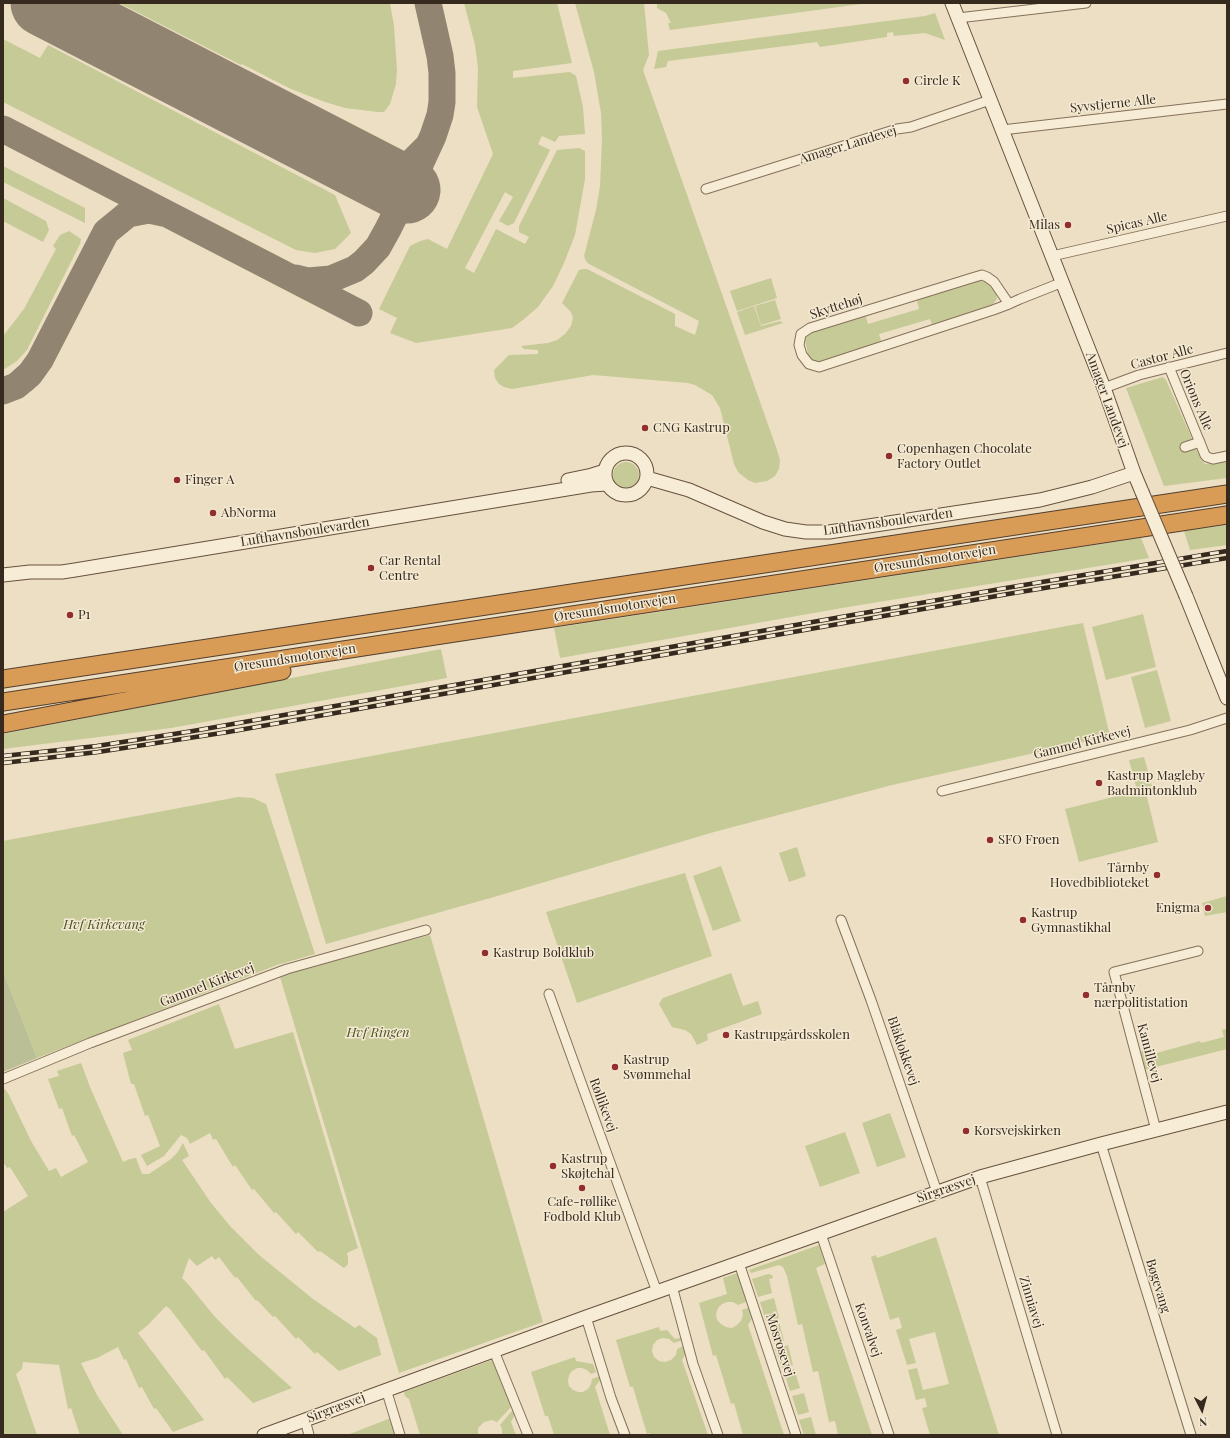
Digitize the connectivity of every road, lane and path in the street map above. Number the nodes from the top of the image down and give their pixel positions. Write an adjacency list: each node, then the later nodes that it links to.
1 (952, 3): 3 (street, Amager Landevej)
2 (1086, 3): 3 (street)
3 (958, 18): 4 (street, Amager Landevej)
4 (990, 100): 6 (street, Amager Landevej); 7 (street, Amager Landevej)
5 (1227, 104): 6 (street, Syvstjerne Alle)
6 (1002, 130): 9 (street, Amager Landevej)
7 (706, 189)
8 (1227, 216): 9 (street, Spicas Alle)
9 (1052, 256): 10 (street, Amager Landevej)
10 (1063, 282): 11 (street, Skyttehøj); 14 (street, Amager Landevej)
11 (1009, 304): 11 (street, Skyttehøj)
12 (1227, 353): 13 (street, Castor Alle)
13 (1169, 367): 14 (street, Castor Alle); 15 (street, Orions Alle)
14 (1104, 388): 19 (street, Amager Landevej)
15 (1200, 442): 16 (street, Orions Alle); 17 (street, Orions Alle)
16 (1185, 447)
17 (1227, 456)
18 (605, 471): 20 (street); 21 (street); 24 (street, Lufthavnsboulevarden)
19 (1134, 473): 20 (street, Lufthavnsboulevarden); 28 (street, Amager Landevej, bridge)
20 (647, 478): 21 (street)
21 (607, 484): 25 (street, Lufthavnsboulevarden)
22 (1227, 494): 27 (highway, Øresundsmotorvejen)
23 (1227, 515): 26 (highway, Øresundsmotorvejen)
24 (3, 567)
25 (3, 575)
26 (453, 634): 29 (highway, Øresundsmotorvejen); 31 (highway)
27 (3, 679)
28 (1227, 698)
29 (3, 702)
30 (1227, 718): 32 (street, Gammel Kirkevej)
31 (3, 724)
32 (942, 791)
33 (841, 920): 42 (street, Blåklokkevej)
34 (426, 930): 37 (street, Gammel Kirkevej)
35 (1198, 951): 39 (street, Kamillevej)
36 (549, 994): 46 (street, Røllikevej)
37 (3, 1079)
38 (1227, 1112): 39 (street, Sirgræsvej)
39 (1156, 1130): 40 (street, Sirgræsvej)
40 (1101, 1144): 41 (street, Sirgræsvej); 60 (street, Bøgevang)
41 (980, 1178): 42 (street, Sirgræsvej); 59 (street, Zinniavej)
42 (937, 1192): 43 (street, Sirgræsvej)
43 (821, 1234): 44 (street, Sirgræsvej); 58 (street, Konvalvej)
44 (739, 1263): 45 (street, Sirgræsvej); 57 (street, Mosrosevej)
45 (672, 1286): 46 (street, Sirgræsvej); 56 (street)
46 (657, 1292): 47 (street, Sirgræsvej)
47 (586, 1317): 48 (street, Sirgræsvej); 55 (street)
48 (494, 1351): 49 (street, Sirgræsvej); 54 (street)
49 (386, 1389): 50 (street, Sirgræsvej); 53 (street)
50 (305, 1420): 51 (street, Sirgræsvej); 52 (street)
51 (264, 1435)
52 (309, 1435)
53 (400, 1435)
54 (528, 1435)
55 (625, 1435)
56 (718, 1435)
57 (796, 1435)
58 (889, 1435)
59 (1058, 1435)
60 (1191, 1435)

